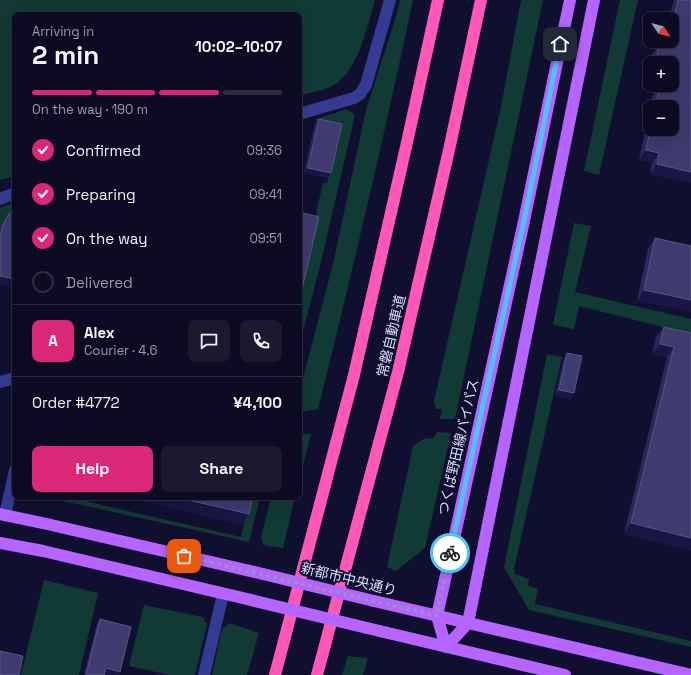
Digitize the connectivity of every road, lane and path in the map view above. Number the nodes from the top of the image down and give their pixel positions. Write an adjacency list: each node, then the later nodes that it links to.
1 (390, 0): 6 (street)
2 (438, 0): 19 (highway, 常磐自動車道)
3 (481, 0): 20 (highway, 常磐自動車道)
4 (570, 0): 15 (main road, つくば野田線バイパス)
5 (594, 0): 16 (main road)
6 (302, 113)
7 (12, 194): 8 (street)
8 (0, 199)
9 (12, 379): 10 (street)
10 (0, 382)
11 (12, 480): 12 (street)
12 (2, 515): 15 (main road, 新都市中央通り, bridge)
13 (0, 543): 14 (main road)
14 (223, 594): 17 (main road, bridge); 18 (street)
15 (437, 616): 16 (main road, 新都市中央通り); 17 (main road, つくば野田線バイパス)
16 (468, 623): 17 (main road); 22 (main road, 新都市中央通り)
17 (446, 647): 21 (main road)
18 (204, 675)
19 (275, 675)
20 (318, 675)
21 (565, 675)
22 (691, 675)

